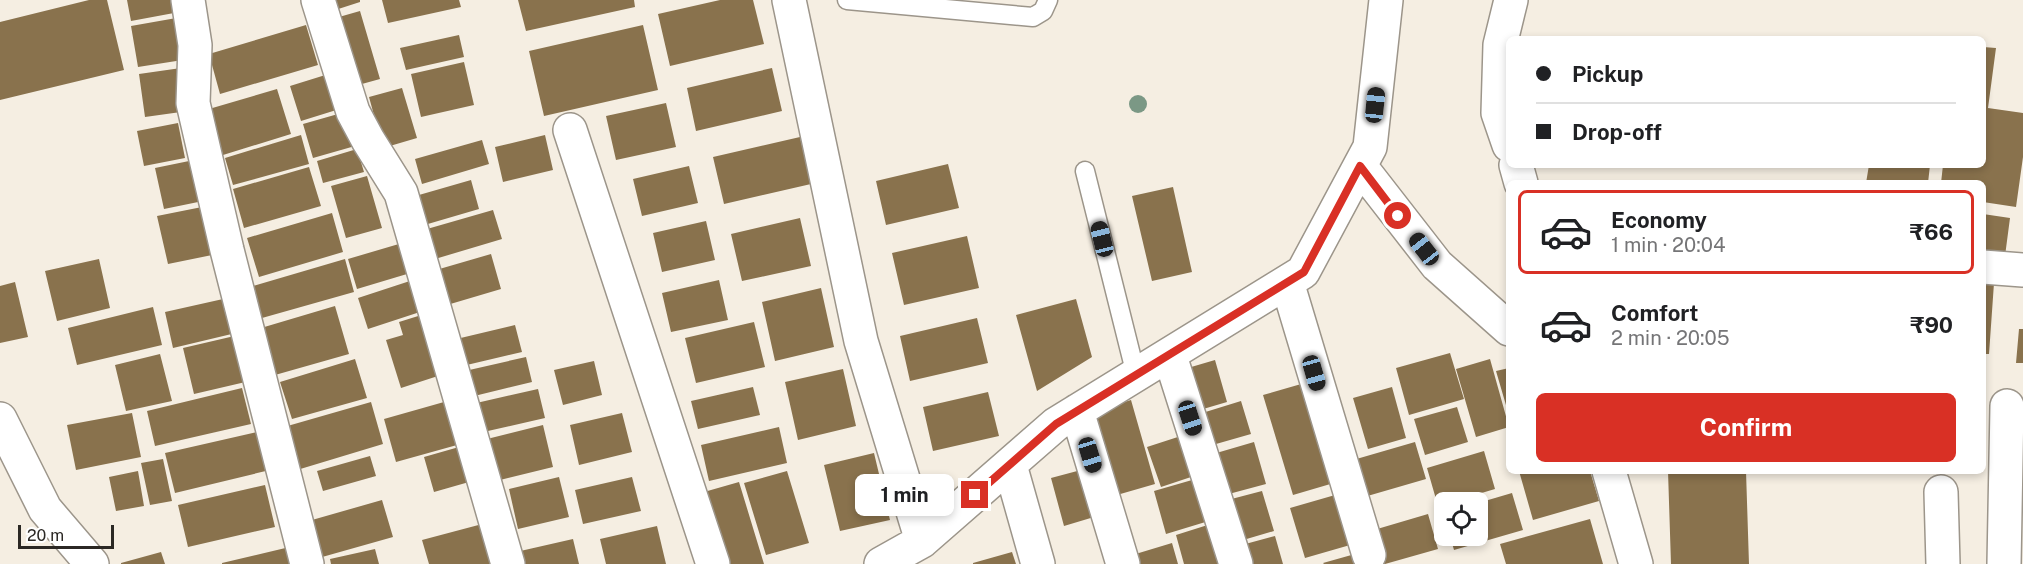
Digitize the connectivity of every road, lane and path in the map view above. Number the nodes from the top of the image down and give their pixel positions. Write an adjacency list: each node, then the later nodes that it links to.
1 (188, 0): 28 (street)
2 (318, 0): 29 (street)
3 (789, 0): 25 (street)
4 (847, 0): 5 (lane)
5 (1048, 0)
6 (1386, 0): 11 (street)
7 (1511, 0): 8 (street)
8 (1504, 68): 10 (street)
9 (570, 130): 30 (street)
10 (1506, 136)
11 (1360, 166): 15 (street); 16 (street)
12 (1085, 171): 18 (lane)
13 (1986, 267): 14 (street)
14 (2023, 270)
15 (1287, 282): 17 (street); 26 (street)
16 (1506, 326)
17 (1170, 356): 18 (street); 34 (street)
18 (1136, 375): 20 (street)
19 (2007, 406): 37 (street)
20 (1077, 411): 22 (street); 33 (street)
21 (0, 419): 27 (street)
22 (1010, 465): 25 (street); 32 (street)
23 (1610, 474): 35 (street)
24 (1941, 492): 36 (street)
25 (922, 542): 31 (street)
26 (1369, 555)
27 (92, 564)
28 (307, 564)
29 (508, 564)
30 (713, 564)
31 (881, 564)
32 (1038, 564)
33 (1123, 564)
34 (1236, 564)
35 (1636, 564)
36 (1942, 564)
37 (2004, 564)

